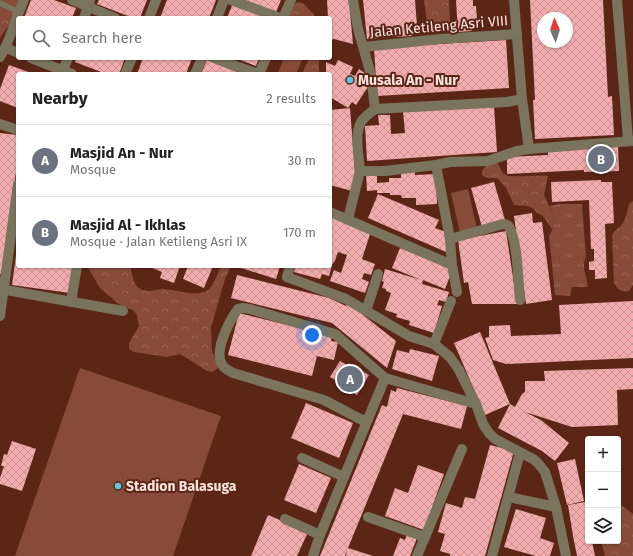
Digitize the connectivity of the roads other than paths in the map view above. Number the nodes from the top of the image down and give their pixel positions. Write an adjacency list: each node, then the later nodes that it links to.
1 (24, 0): 12 (street)
2 (72, 0): 11 (street)
3 (156, 0): 16 (street)
4 (224, 0): 17 (street)
5 (231, 0): 18 (street)
6 (291, 0): 19 (street)
7 (353, 0): 22 (street)
8 (514, 0): 21 (street)
9 (617, 0): 40 (street)
10 (0, 3): 12 (lane)
11 (90, 3): 14 (street); 15 (street)
12 (18, 12): 13 (street)
13 (17, 16)
14 (85, 16)
15 (112, 16)
16 (150, 16)
17 (218, 16)
18 (275, 16)
19 (285, 16)
20 (16, 17): 23 (street)
21 (518, 34): 22 (street, Jalan Ketileng Asri VIII); 36 (street)
22 (364, 47): 37 (street)
23 (3, 53): 24 (street)
24 (16, 53)
25 (36, 60): 31 (street)
26 (68, 60): 31 (street)
27 (131, 60): 32 (street)
28 (201, 60): 33 (street)
29 (220, 60): 34 (street)
30 (265, 60): 35 (street)
31 (68, 72)
32 (127, 72)
33 (195, 72)
34 (252, 72)
35 (259, 72)
36 (522, 99): 37 (street); 41 (street)
37 (375, 108): 43 (street)
38 (0, 124): 39 (street)
39 (16, 129)
40 (630, 141): 41 (street)
41 (529, 149): 42 (street)
42 (436, 165): 43 (street); 47 (street)
43 (360, 171): 46 (street)
44 (16, 197): 52 (street)
45 (332, 213): 46 (street)
46 (348, 219): 48 (street)
47 (450, 239): 48 (street); 54 (street)
48 (452, 265): 53 (street)
49 (77, 268): 56 (street)
50 (289, 268): 58 (street)
51 (378, 274): 58 (street)
52 (2, 290): 56 (street); 59 (street)
53 (457, 292)
54 (520, 300)
55 (450, 301): 60 (street)
56 (72, 302): 57 (street)
57 (124, 311)
58 (366, 311): 60 (street)
59 (0, 316)
60 (434, 344): 62 (street)
61 (385, 378): 62 (street); 63 (street); 63 (street)
62 (476, 404): 65 (street)
63 (366, 422): 67 (street)
64 (462, 449): 73 (street)
65 (520, 453): 68 (street); 69 (street)
66 (302, 458): 67 (street)
67 (344, 477): 72 (street)
68 (508, 496): 69 (street); 76 (street)
69 (556, 507): 77 (street)
70 (368, 516): 73 (street)
71 (286, 519): 72 (street)
72 (320, 534): 74 (street)
73 (425, 537): 75 (street)
74 (313, 556)
75 (417, 556)
76 (492, 556)
77 (566, 556)

